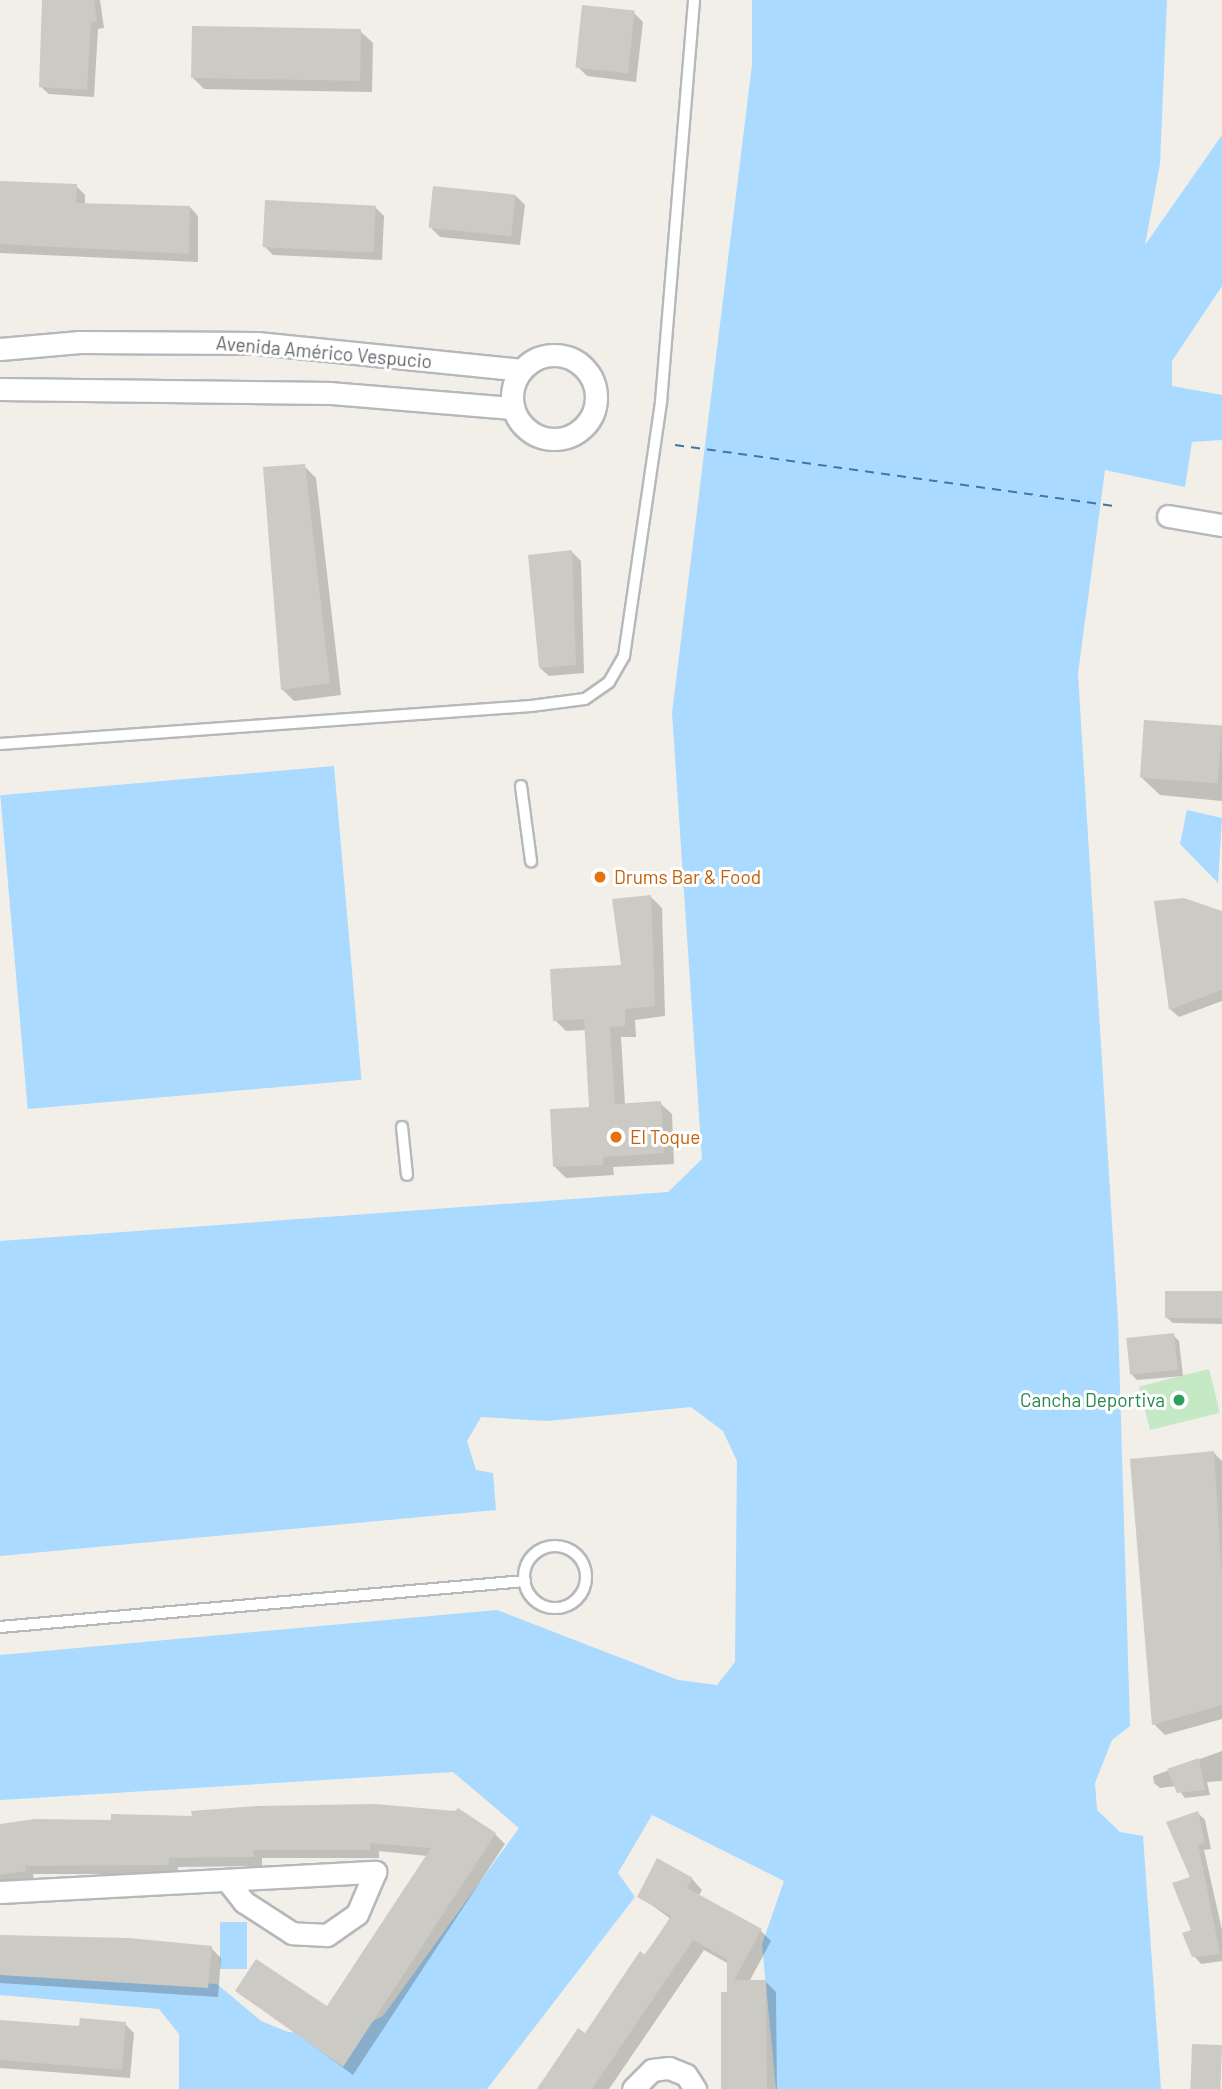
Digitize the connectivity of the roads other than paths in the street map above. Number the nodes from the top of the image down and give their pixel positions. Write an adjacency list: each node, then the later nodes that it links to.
1 (694, 0): 8 (lane)
2 (0, 349): 3 (street, Avenida Américo Vespucio)
3 (522, 370): 5 (street); 5 (street)
4 (0, 389): 5 (street, Avenida Américo Vespucio)
5 (513, 408)
6 (1168, 516): 7 (street)
7 (1222, 525)
8 (0, 744)
9 (521, 786): 10 (lane)
10 (531, 860)
11 (402, 1127): 12 (lane)
12 (407, 1175)
13 (525, 1581): 13 (lane); 14 (lane)
14 (0, 1627)
15 (227, 1880): 15 (street); 16 (street)
16 (0, 1892)
17 (633, 2089): 18 (street)
18 (695, 2089)

